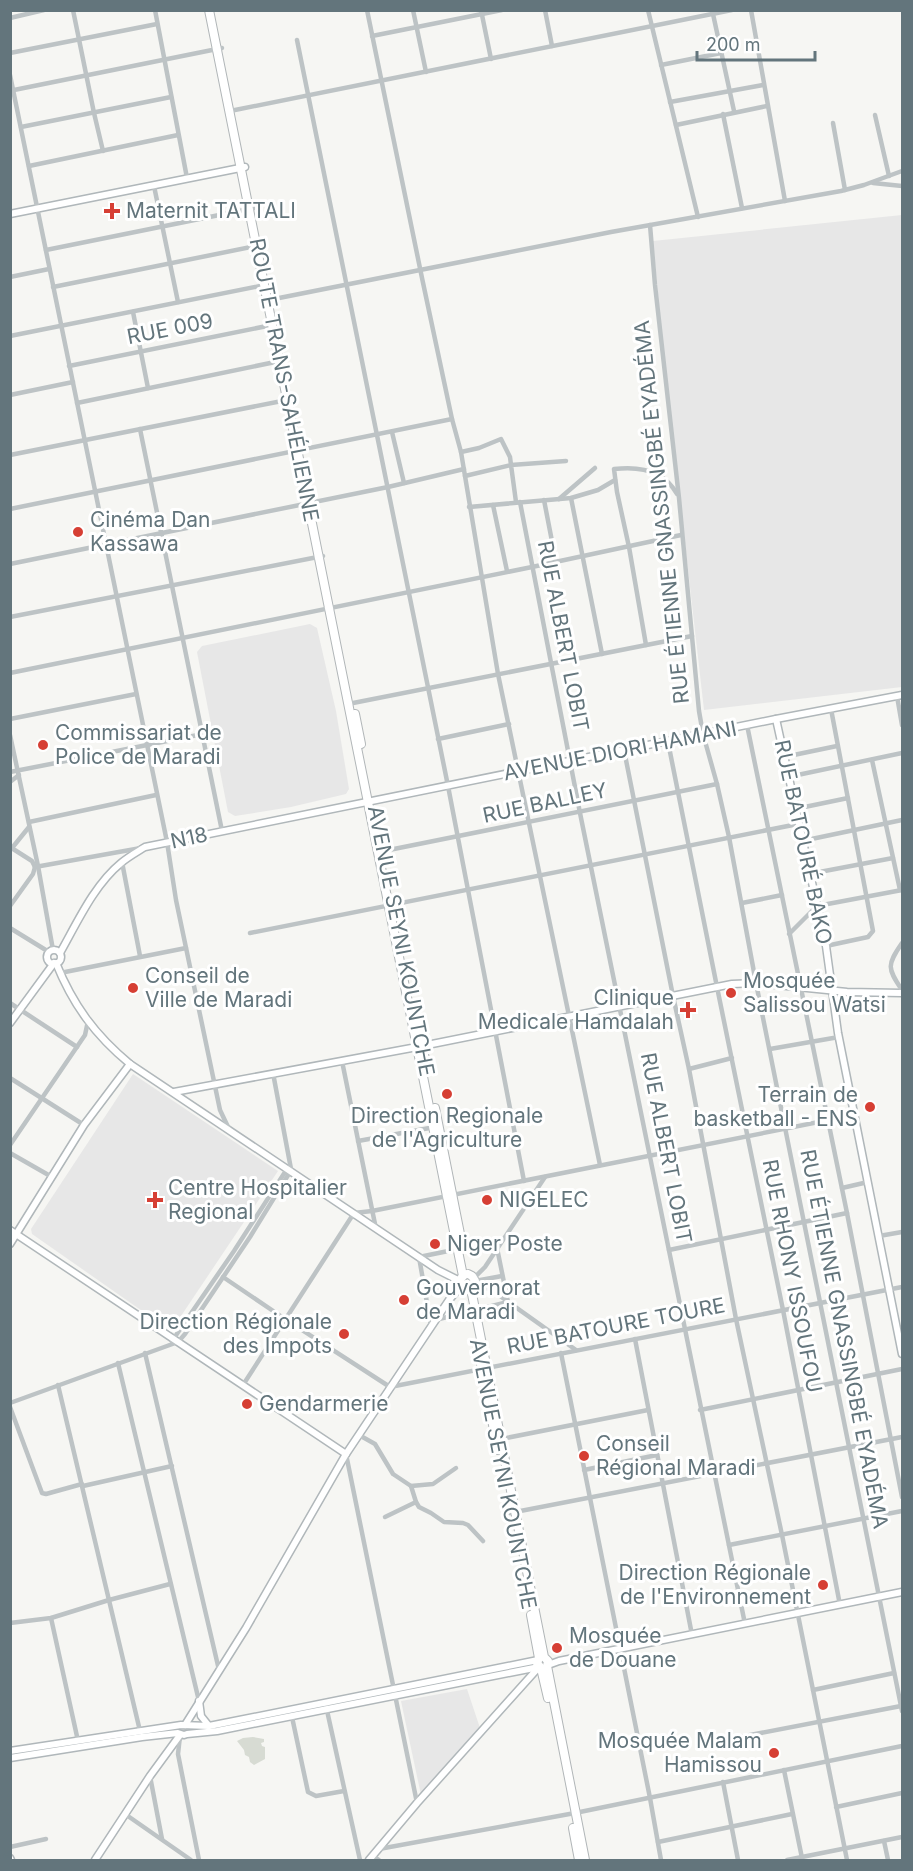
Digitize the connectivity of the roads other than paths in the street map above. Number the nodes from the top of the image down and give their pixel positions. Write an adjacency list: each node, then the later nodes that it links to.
1 (44, 10): 15 (street)
2 (73, 10): 20 (street)
3 (154, 10): 16 (street)
4 (209, 10): 23 (highway, ROUTE TRANS-SAHÉLIENNE)
5 (214, 10): 23 (highway, ROUTE TRANS-SAHÉLIENNE)
6 (367, 10): 19 (street)
7 (413, 10): 18 (street)
8 (502, 10): 13 (street)
9 (545, 10): 22 (street)
10 (648, 10): 17 (street)
11 (732, 10): 14 (street)
12 (751, 10): 33 (street)
13 (481, 13): 18 (street); 26 (street)
14 (713, 14): 17 (street); 25 (street)
15 (10, 18)
16 (157, 24): 20 (street); 27 (street)
17 (652, 27): 22 (street); 28 (street)
18 (417, 28): 19 (street); 29 (street)
19 (372, 36): 32 (street)
20 (79, 39): 24 (street); 31 (street)
21 (297, 40): 36 (street)
22 (552, 46): 26 (street)
23 (220, 49): 27 (street); 41 (highway, ROUTE TRANS-SAHÉLIENNE)
24 (10, 53)
25 (722, 53): 28 (street); 35 (street)
26 (490, 59): 29 (street)
27 (164, 60): 31 (street); 37 (street)
28 (661, 65): 39 (street)
29 (426, 72): 32 (street)
30 (10, 75): 34 (street)
31 (87, 76): 34 (street); 43 (street)
32 (382, 80): 36 (street); 72 (street)
33 (763, 85): 35 (street); 40 (street)
34 (14, 90): 38 (street)
35 (730, 90): 39 (street); 42 (street)
36 (308, 95): 41 (street); 74 (street)
37 (171, 98): 43 (street); 49 (street)
38 (13, 99): 48 (street)
39 (670, 102): 47 (street)
40 (767, 106): 42 (street); 60 (street)
41 (232, 111): 52 (highway, ROUTE TRANS-SAHÉLIENNE)
42 (734, 111): 44 (street)
43 (94, 113): 48 (street); 50 (street)
44 (723, 114): 47 (street); 62 (street)
45 (875, 115): 54 (street)
46 (833, 123): 59 (street)
47 (676, 125): 65 (street)
48 (21, 127): 51 (street)
49 (178, 135): 50 (street); 55 (street)
50 (103, 151): 51 (street)
51 (29, 165): 63 (street)
52 (243, 167): 55 (street); 61 (highway, ROUTE TRANS-SAHÉLIENNE)
53 (903, 171): 54 (street)
54 (889, 176): 56 (street)
55 (187, 178): 57 (street)
56 (870, 183): 58 (street); 59 (street)
57 (153, 186): 63 (street); 66 (street)
58 (903, 186)
59 (845, 190): 60 (street)
60 (785, 201): 62 (street)
61 (252, 208): 66 (street); 68 (highway, ROUTE TRANS-SAHÉLIENNE); 77 (highway, ROUTE TRANS-SAHÉLIENNE)
62 (742, 208): 65 (street)
63 (37, 209): 64 (street); 69 (street)
64 (10, 214)
65 (698, 217): 67 (street)
66 (163, 225): 69 (street); 70 (street)
67 (650, 225): 72 (street); 110 (street, RUE ÉTIENNE GNASSINGBÉ EYADÉMA)
68 (257, 246): 70 (street); 75 (highway, ROUTE TRANS-SAHÉLIENNE)
69 (46, 250): 71 (street)
70 (171, 263): 76 (street); 78 (street)
71 (49, 269): 73 (street); 76 (street)
72 (420, 270): 74 (street); 91 (street)
73 (10, 277)
74 (346, 284): 77 (street); 94 (street)
75 (265, 285): 77 (highway, ROUTE TRANS-SAHÉLIENNE); 78 (street)
76 (53, 287): 81 (street)
77 (270, 299): 80 (highway, ROUTE TRANS-SAHÉLIENNE)
78 (178, 302): 79 (street)
79 (133, 312): 81 (street); 83 (street)
80 (275, 325): 83 (street, RUE 009); 84 (highway, ROUTE TRANS-SAHÉLIENNE); 96 (highway, ROUTE TRANS-SAHÉLIENNE)
81 (61, 326): 82 (street); 85 (street)
82 (10, 336)
83 (140, 352): 85 (street, RUE 009); 87 (street)
84 (280, 361): 87 (street); 89 (highway, ROUTE TRANS-SAHÉLIENNE)
85 (69, 366): 86 (street)
86 (73, 382): 88 (street); 90 (street)
87 (148, 387): 90 (street)
88 (10, 395)
89 (288, 400): 92 (street); 96 (highway, ROUTE TRANS-SAHÉLIENNE)
90 (77, 403): 95 (street)
91 (452, 419): 93 (street); 97 (street)
92 (141, 429): 95 (street); 105 (street)
93 (392, 432): 94 (street); 106 (street)
94 (378, 435): 96 (street); 107 (street)
95 (84, 440): 98 (street); 108 (street)
96 (301, 451): 105 (street); 114 (highway, ROUTE TRANS-SAHÉLIENNE)
97 (461, 452): 100 (street, RUE ALBERT LOBIT); 102 (street)
98 (10, 455)
99 (566, 461): 100 (street)
100 (511, 465): 103 (street); 113 (street, RUE ALBERT LOBIT)
101 (596, 468): 111 (street)
102 (464, 469): 103 (street); 106 (street)
103 (465, 476): 116 (street)
104 (615, 480): 109 (street); 110 (street); 121 (street)
105 (151, 481): 108 (street); 118 (street)
106 (404, 483): 107 (street)
107 (388, 487): 114 (street); 130 (street)
108 (95, 492): 117 (street); 120 (street)
109 (571, 498): 111 (street); 123 (street)
110 (679, 498): 119 (street, RUE ÉTIENNE GNASSINGBÉ EYADÉMA)
111 (559, 499): 112 (street)
112 (544, 500): 113 (street); 124 (street)
113 (518, 502): 115 (street); 126 (street, RUE ALBERT LOBIT)
114 (311, 503): 118 (street); 122 (highway, ROUTE TRANS-SAHÉLIENNE)
115 (493, 505): 116 (street); 127 (street)
116 (469, 507): 128 (street)
117 (10, 509)
118 (162, 533): 120 (street); 129 (street)
119 (681, 535): 121 (street); 134 (street, RUE ÉTIENNE GNASSINGBÉ EYADÉMA)
120 (106, 545): 125 (street); 131 (street)
121 (629, 547): 123 (street); 136 (street)
122 (321, 556): 129 (street); 132 (highway, ROUTE TRANS-SAHÉLIENNE)
123 (584, 556): 124 (street); 138 (street)
124 (556, 562): 126 (street)
125 (10, 564)
126 (532, 567): 127 (street); 139 (street, RUE ALBERT LOBIT)
127 (507, 572): 128 (street)
128 (481, 577): 130 (street); 141 (street)
129 (172, 585): 131 (street); 135 (street)
130 (408, 592): 132 (street); 142 (street)
131 (116, 596): 133 (street); 137 (street)
132 (331, 606): 135 (street); 145 (highway, AVENUE SEYNI KOUNTCHE)
133 (10, 617)
134 (692, 636): 136 (street); 153 (street, RUE ÉTIENNE GNASSINGBÉ EYADÉMA)
135 (183, 638): 137 (street); 152 (street)
136 (646, 645): 138 (street)
137 (127, 649): 140 (street); 143 (street)
138 (602, 654): 139 (street)
139 (552, 664): 141 (street); 163 (street, RUE ALBERT LOBIT)
140 (10, 673)
141 (498, 674): 142 (street); 149 (street)
142 (428, 687): 145 (street); 155 (street)
143 (136, 694): 147 (street); 157 (street)
144 (900, 695): 146 (street, AVENUE DIORI HAMANI); 151 (street)
145 (350, 704): 175 (highway, AVENUE SEYNI KOUNTCHE)
146 (831, 708): 148 (street, AVENUE DIORI HAMANI); 158 (street)
147 (10, 719)
148 (776, 719): 150 (street, AVENUE DIORI HAMANI); 161 (street, RUE BATOURÉ BAKO)
149 (509, 724): 155 (street); 165 (street)
150 (747, 725): 153 (street, AVENUE DIORI HAMANI); 184 (street)
151 (903, 725)
152 (203, 734): 157 (street); 186 (street)
153 (703, 734): 156 (street, AVENUE DIORI HAMANI); 170 (street, RUE ÉTIENNE GNASSINGBÉ EYADÉMA)
154 (10, 735): 167 (street)
155 (438, 739): 171 (street)
156 (668, 742): 159 (street, AVENUE DIORI HAMANI); 172 (street, RUE RHONY ISSOUFOU)
157 (147, 744): 167 (street); 173 (street)
158 (837, 746): 161 (street); 164 (street)
159 (624, 750): 163 (street, AVENUE DIORI HAMANI); 176 (street)
160 (903, 753): 162 (street)
161 (784, 757): 168 (street, RUE BATOURÉ BAKO)
162 (872, 760): 164 (street); 181 (street)
163 (571, 761): 165 (street, AVENUE DIORI HAMANI); 178 (street, RUE ALBERT LOBIT)
164 (841, 766): 168 (street); 174 (street)
165 (519, 771): 171 (street, AVENUE DIORI HAMANI); 180 (street)
166 (10, 772): 167 (street)
167 (18, 772): 169 (street); 182 (street)
168 (788, 777): 177 (street, RUE BATOURÉ BAKO)
169 (10, 782)
170 (717, 784): 172 (street, RUE BALLEY); 187 (street, RUE ÉTIENNE GNASSINGBÉ EYADÉMA)
171 (448, 786): 175 (street, AVENUE DIORI HAMANI); 188 (street)
172 (678, 793): 176 (street, RUE BALLEY); 191 (street, RUE RHONY ISSOUFOU)
173 (156, 795): 182 (street); 189 (street)
174 (848, 798): 177 (street); 185 (street)
175 (370, 801): 186 (street, N18); 194 (highway, AVENUE SEYNI KOUNTCHE)
176 (633, 802): 178 (street, RUE BALLEY); 195 (street)
177 (795, 809): 183 (street, RUE BATOURÉ BAKO)
178 (580, 813): 180 (street, RUE BALLEY); 198 (street, RUE ALBERT LOBIT)
179 (903, 820): 181 (street)
180 (530, 822): 188 (street, RUE BALLEY); 202 (street)
181 (886, 823): 185 (street); 196 (street)
182 (29, 824): 193 (street); 200 (street)
183 (798, 824): 184 (street); 190 (street, RUE BATOURÉ BAKO)
184 (769, 830): 187 (street); 205 (street)
185 (855, 830): 190 (street); 199 (street)
186 (222, 831): 189 (street, N18)
187 (729, 837): 191 (street); 207 (street, RUE ÉTIENNE GNASSINGBÉ EYADÉMA)
188 (457, 838): 194 (street, RUE BALLEY); 203 (street)
189 (167, 842): 192 (street, N18); 216 (street)
190 (802, 842): 201 (street, RUE BATOURÉ BAKO)
191 (688, 846): 195 (street); 223 (street, RUE RHONY ISSOUFOU)
192 (145, 847): 197 (street, N18); 200 (street)
193 (11, 848): 200 (street)
194 (381, 852): 208 (highway, AVENUE SEYNI KOUNTCHE)
195 (644, 855): 198 (street); 226 (street)
196 (893, 858): 199 (street); 204 (street)
197 (122, 862): 217 (street, N18); 218 (street)
198 (591, 865): 202 (street); 228 (street, RUE ALBERT LOBIT)
199 (861, 865): 201 (street); 206 (street)
200 (36, 867): 209 (street); 217 (street)
201 (809, 874): 210 (street, RUE BATOURÉ BAKO)
202 (540, 875): 203 (street); 230 (street)
203 (467, 890): 208 (street); 233 (street)
204 (901, 890): 206 (street)
205 (782, 895): 207 (street); 213 (street)
206 (867, 896): 210 (street); 215 (street)
207 (742, 903): 221 (street, RUE ÉTIENNE GNASSINGBÉ EYADÉMA)
208 (391, 905): 212 (street); 236 (highway, AVENUE SEYNI KOUNTCHE)
209 (10, 906)
210 (817, 906): 213 (street); 215 (street, RUE BATOURÉ BAKO)
211 (10, 928): 217 (street)
212 (250, 933)
213 (789, 934): 222 (street)
214 (903, 943): 225 (street)
215 (826, 946): 224 (street, RUE BATOURÉ BAKO)
216 (186, 948): 218 (street); 245 (street)
217 (54, 952): 219 (street, N18); 219 (street)
218 (140, 956): 220 (street)
219 (55, 963): 220 (street); 229 (street, N18)
220 (60, 973): 231 (street)
221 (756, 983): 222 (street); 223 (street); 238 (street, RUE ÉTIENNE GNASSINGBÉ EYADÉMA)
222 (800, 986): 224 (street); 235 (street)
223 (717, 987): 226 (street); 239 (street, RUE RHONY ISSOUFOU)
224 (831, 991): 225 (street); 234 (street, RUE BATOURÉ BAKO)
225 (903, 992)
226 (673, 996): 228 (street); 242 (street)
227 (10, 1003): 229 (street)
228 (621, 1006): 230 (street); 259 (street, RUE ALBERT LOBIT)
229 (20, 1009): 232 (street, N18); 237 (street)
230 (569, 1017): 233 (street); 260 (street)
231 (88, 1021): 237 (street); 241 (street)
232 (10, 1023)
233 (495, 1031): 236 (street); 264 (street)
234 (839, 1037): 235 (street); 248 (street, RUE BATOURÉ BAKO)
235 (812, 1042): 238 (street); 249 (street)
236 (420, 1046): 240 (street); 251 (highway, AVENUE SEYNI KOUNTCHE)
237 (77, 1047): 247 (street)
238 (770, 1049): 252 (street, RUE ÉTIENNE GNASSINGBÉ EYADÉMA)
239 (732, 1058): 242 (street); 254 (street, RUE RHONY ISSOUFOU)
240 (342, 1061): 243 (street); 255 (street)
241 (130, 1064): 246 (street); 250 (street)
242 (689, 1069): 256 (street)
243 (273, 1073): 245 (street); 261 (street)
244 (11, 1079): 247 (street)
245 (215, 1084): 246 (street); 253 (street)
246 (174, 1092): 253 (street)
247 (41, 1099): 250 (street); 257 (street)
248 (855, 1115): 249 (street); 265 (street, RUE BATOURÉ BAKO)
249 (828, 1120): 252 (street); 266 (street)
250 (84, 1125): 262 (street)
251 (436, 1126): 255 (street); 267 (highway, AVENUE SEYNI KOUNTCHE)
252 (786, 1128): 254 (street); 272 (street, RUE ÉTIENNE GNASSINGBÉ EYADÉMA)
253 (230, 1131): 261 (street)
254 (747, 1136): 256 (street); 274 (street, RUE RHONY ISSOUFOU)
255 (358, 1141): 269 (street)
256 (703, 1144): 259 (street); 278 (street)
257 (10, 1145)
258 (10, 1153): 262 (street)
259 (651, 1155): 260 (street); 282 (street, RUE ALBERT LOBIT)
260 (600, 1165): 263 (street)
261 (289, 1168): 268 (street); 270 (street)
262 (52, 1177): 275 (street)
263 (545, 1177): 264 (street); 280 (street)
264 (524, 1180): 267 (street)
265 (868, 1182): 266 (street); 277 (street, RUE BATOURÉ BAKO)
266 (842, 1188): 271 (street)
267 (449, 1196): 269 (street); 281 (highway, AVENUE SEYNI KOUNTCHE)
268 (268, 1204): 285 (street); 301 (street)
269 (372, 1211): 270 (street); 273 (street)
270 (354, 1213): 273 (street); 295 (street)
271 (847, 1214): 272 (street); 290 (street)
272 (805, 1222): 274 (street); 292 (street, RUE ÉTIENNE GNASSINGBÉ EYADÉMA)
273 (376, 1228): 283 (street)
274 (766, 1230): 278 (street); 293 (street, RUE RHONY ISSOUFOU)
275 (14, 1232): 279 (street); 301 (street)
276 (903, 1232): 277 (street)
277 (879, 1236): 288 (street, RUE BATOURÉ BAKO)
278 (722, 1239): 282 (street); 296 (street)
279 (10, 1244)
280 (497, 1248): 284 (street); 286 (street)
281 (460, 1249): 283 (street); 286 (highway, AVENUE SEYNI KOUNTCHE)
282 (669, 1250): 299 (street, RUE ALBERT LOBIT)
283 (419, 1257): 286 (street); 289 (street)
284 (502, 1276): 286 (street); 291 (street)
285 (224, 1277): 295 (street); 301 (street)
286 (468, 1282): 289 (street); 291 (street); 294 (highway, AVENUE SEYNI KOUNTCHE); 297 (street)
287 (903, 1287): 288 (street, RUE BATOURE TOURE)
288 (890, 1289): 290 (street, RUE BATOURE TOURE); 302 (street, RUE BATOURÉ BAKO)
289 (424, 1291): 298 (street)
290 (862, 1294): 292 (street, RUE BATOURE TOURE); 310 (street)
291 (508, 1302): 294 (street); 303 (street)
292 (821, 1303): 293 (street, RUE BATOURE TOURE); 311 (street, RUE ÉTIENNE GNASSINGBÉ EYADÉMA)
293 (783, 1310): 296 (street, RUE BATOURE TOURE); 315 (street, RUE RHONY ISSOUFOU)
294 (473, 1311): 297 (street); 308 (highway, AVENUE SEYNI KOUNTCHE)
295 (285, 1319): 313 (street); 314 (street)
296 (736, 1319): 299 (street, RUE BATOURE TOURE); 316 (street)
297 (435, 1320): 298 (street)
298 (431, 1326): 314 (street)
299 (685, 1329): 300 (street, RUE BATOURE TOURE); 319 (street, RUE ALBERT LOBIT)
300 (635, 1339): 303 (street, RUE BATOURE TOURE); 318 (street)
301 (174, 1342): 304 (street); 313 (street)
302 (902, 1344): 306 (street, RUE BATOURÉ BAKO)
303 (576, 1350): 305 (street, RUE BATOURE TOURE)
304 (145, 1353): 307 (street); 330 (street)
305 (561, 1353): 308 (street, RUE BATOURE TOURE); 320 (street)
306 (903, 1354)
307 (118, 1364): 312 (street); 333 (street)
308 (484, 1369): 314 (street, RUE BATOURE TOURE); 323 (highway, AVENUE SEYNI KOUNTCHE); 342 (highway, AVENUE SEYNI KOUNTCHE)
309 (903, 1369): 310 (street)
310 (878, 1374): 311 (street); 324 (street)
311 (837, 1383): 315 (street); 325 (street, RUE ÉTIENNE GNASSINGBÉ EYADÉMA)
312 (58, 1385): 317 (street); 335 (street)
313 (243, 1385): 326 (street)
314 (390, 1387): 321 (street)
315 (798, 1391): 316 (street); 328 (street, RUE RHONY ISSOUFOU)
316 (754, 1400): 319 (street); 329 (street)
317 (10, 1405): 335 (street)
318 (648, 1410): 320 (street); 327 (street)
319 (700, 1410): 334 (street, RUE ALBERT LOBIT)
320 (575, 1424): 323 (street); 332 (street)
321 (359, 1435): 326 (street); 337 (street)
322 (903, 1437): 324 (street)
323 (501, 1439): 342 (highway, AVENUE SEYNI KOUNTCHE)
324 (891, 1440): 325 (street); 338 (street)
325 (849, 1448): 328 (street); 344 (street, RUE ÉTIENNE GNASSINGBÉ EYADÉMA)
326 (346, 1454): 361 (street); 364 (street)
327 (657, 1455): 332 (street); 336 (street)
328 (811, 1455): 329 (street); 345 (street, RUE RHONY ISSOUFOU)
329 (766, 1463): 334 (street); 346 (street)
330 (172, 1466): 333 (street); 361 (street)
331 (456, 1468): 337 (street)
332 (584, 1470): 339 (street)
333 (144, 1472): 335 (street); 349 (street)
334 (714, 1474): 336 (street); 348 (street, RUE ALBERT LOBIT)
335 (83, 1485): 352 (street)
336 (663, 1485): 339 (street); 358 (street)
337 (411, 1486): 340 (street)
338 (903, 1497)
339 (590, 1499): 342 (street); 359 (street)
340 (416, 1502): 343 (street); 347 (street)
341 (903, 1511): 344 (street)
342 (513, 1513): 360 (highway, AVENUE SEYNI KOUNTCHE)
343 (385, 1517)
344 (863, 1519): 345 (street); 351 (street, RUE ÉTIENNE GNASSINGBÉ EYADÉMA)
345 (825, 1526): 346 (street); 353 (street, RUE RHONY ISSOUFOU)
346 (782, 1535): 348 (street); 354 (street)
347 (483, 1541)
348 (729, 1545): 357 (street, RUE ALBERT LOBIT)
349 (170, 1584): 352 (street); 365 (street)
350 (903, 1592): 351 (street)
351 (879, 1597): 353 (street); 362 (street, RUE ÉTIENNE GNASSINGBÉ EYADÉMA)
352 (109, 1600): 355 (street); 372 (street)
353 (840, 1605): 354 (street)
354 (798, 1614): 357 (street); 363 (street)
355 (51, 1618): 356 (street); 373 (street)
356 (10, 1623)
357 (745, 1624): 358 (street)
358 (692, 1635): 359 (street)
359 (620, 1649): 360 (street); 384 (street)
360 (543, 1663): 364 (street); 385 (street); 387 (highway, AVENUE SEYNI KOUNTCHE)
361 (219, 1670): 365 (street)
362 (894, 1674): 363 (street); 367 (street, RUE ÉTIENNE GNASSINGBÉ EYADÉMA)
363 (813, 1690): 369 (street)
364 (395, 1693): 366 (street); 385 (street)
365 (199, 1701): 370 (street); 371 (street)
366 (326, 1707): 368 (street); 370 (street); 382 (street)
367 (902, 1709): 369 (street)
368 (292, 1717): 371 (street); 382 (street)
369 (819, 1723): 374 (street); 378 (street)
370 (209, 1726): 371 (street)
371 (183, 1730): 372 (street); 377 (street); 380 (street); 403 (street)
372 (140, 1731): 373 (street)
373 (78, 1741): 376 (street)
374 (714, 1742)
375 (903, 1746): 378 (street)
376 (10, 1751)
377 (10, 1758)
378 (827, 1761): 379 (street); 386 (street)
379 (784, 1770): 381 (street); 389 (street)
380 (150, 1776): 388 (street); 393 (street)
381 (723, 1782): 384 (street); 390 (street)
382 (344, 1791): 404 (street)
383 (903, 1793): 386 (street)
384 (650, 1798): 387 (street); 395 (street)
385 (417, 1803): 397 (street)
386 (836, 1807): 398 (street)
387 (572, 1813): 397 (street); 405 (highway, AVENUE SEYNI KOUNTCHE); 406 (highway, AVENUE SEYNI KOUNTCHE)
388 (125, 1814): 393 (street); 401 (street)
389 (792, 1814): 390 (street); 399 (street)
390 (731, 1827): 395 (street); 408 (street)
391 (903, 1837): 394 (street)
392 (46, 1839): 396 (street)
393 (162, 1839): 402 (street)
394 (884, 1841): 398 (street); 411 (street)
395 (658, 1842): 407 (street)
396 (10, 1847)
397 (379, 1849): 400 (street)
398 (845, 1849): 399 (street); 410 (street)
399 (802, 1858): 409 (street)
400 (374, 1859)
401 (95, 1860)
402 (191, 1860)
403 (199, 1860)
404 (360, 1860)
405 (579, 1860)
406 (585, 1860)
407 (661, 1860)
408 (738, 1860)
409 (787, 1860)
410 (847, 1860)
411 (888, 1860)

